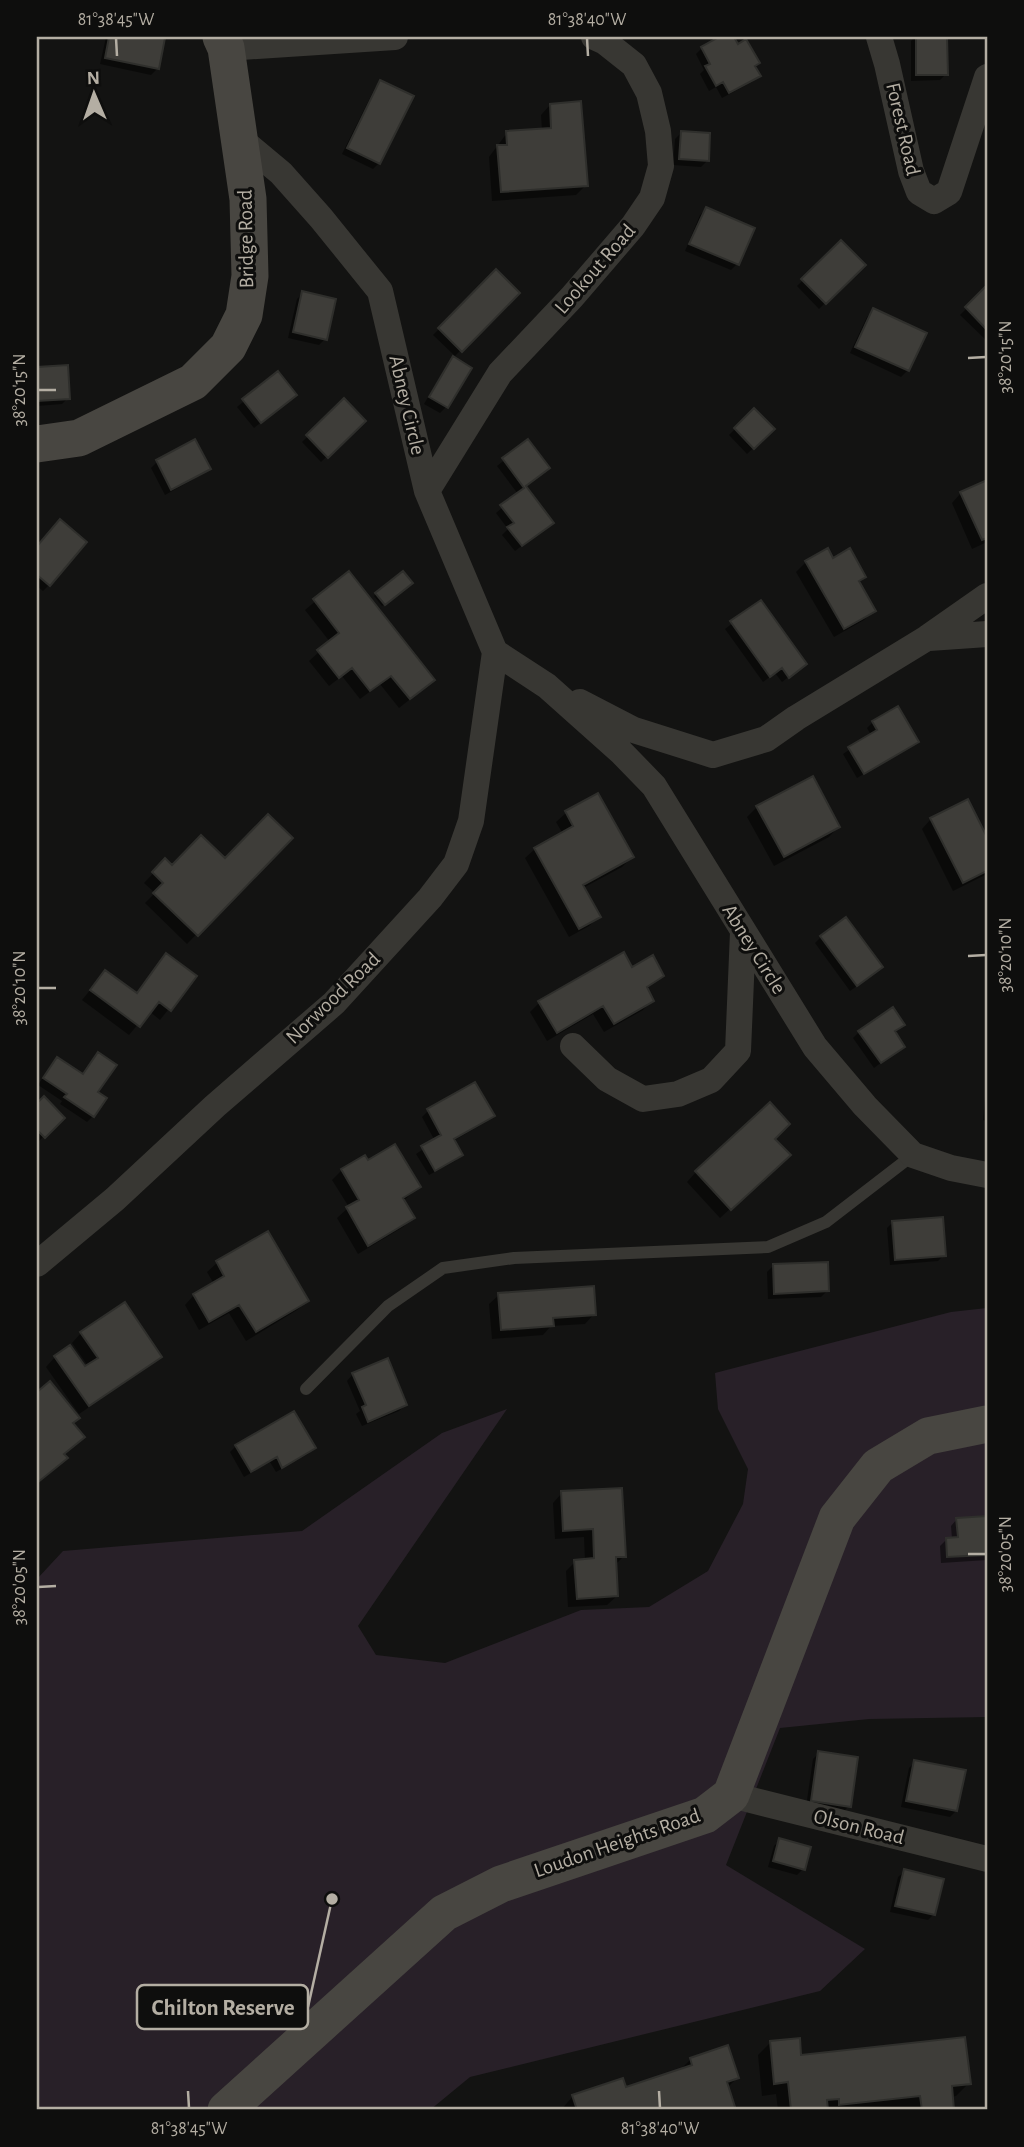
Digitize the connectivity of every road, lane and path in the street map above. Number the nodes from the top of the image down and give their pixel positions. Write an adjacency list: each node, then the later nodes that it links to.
1 (395, 37): 4 (street)
2 (594, 37): 8 (street, Lookout Road)
3 (879, 37): 5 (street, Forest Road)
4 (223, 42): 6 (street, Bridge Road)
5 (987, 77)
6 (239, 138): 7 (street, Bridge Road); 8 (street, Abney Circle)
7 (37, 444)
8 (427, 491): 12 (street, Abney Circle)
9 (987, 596): 11 (street, Abney Circle)
10 (987, 634): 11 (street)
11 (927, 638): 13 (street, Abney Circle)
12 (495, 652): 13 (street, Abney Circle); 18 (street, Norwood Road)
13 (547, 686): 14 (street, Abney Circle)
14 (743, 932): 15 (street); 16 (street, Abney Circle)
15 (573, 1046)
16 (913, 1155): 17 (street, Abney Circle); 19 (lane)
17 (987, 1175)
18 (37, 1264)
19 (306, 1389)
20 (987, 1424): 21 (street)
21 (731, 1795): 22 (street, Olson Road); 23 (street, Loudon Heights Road)
22 (987, 1859)
23 (226, 2110)

